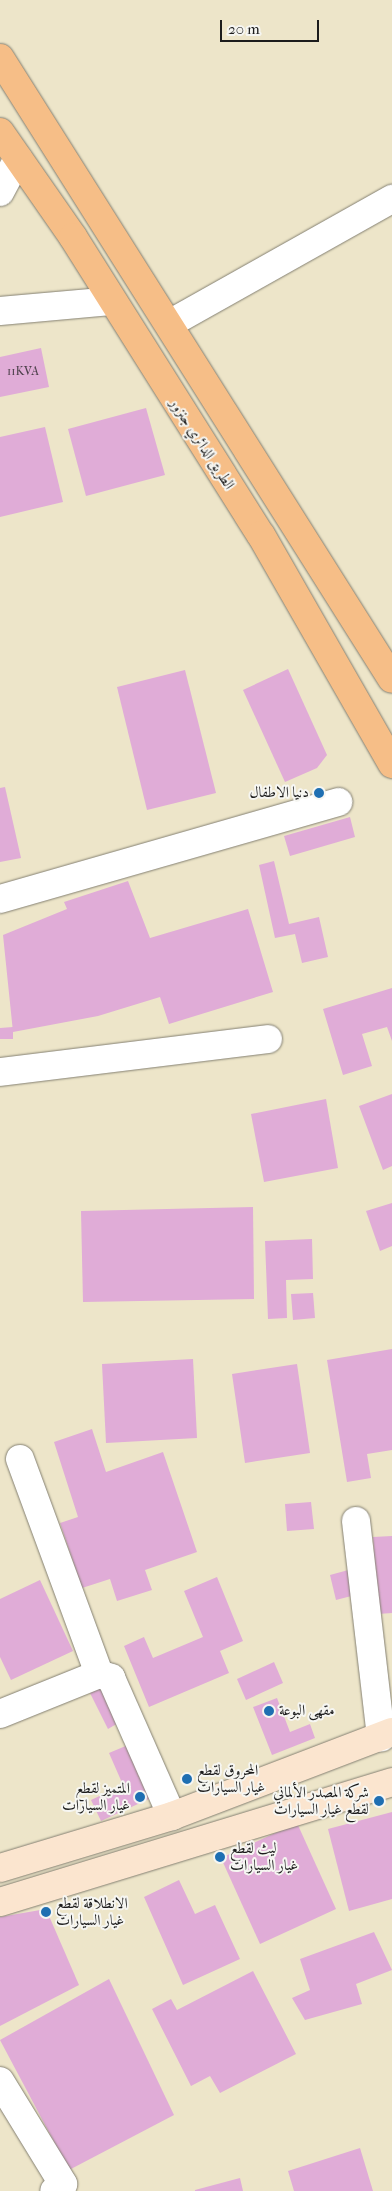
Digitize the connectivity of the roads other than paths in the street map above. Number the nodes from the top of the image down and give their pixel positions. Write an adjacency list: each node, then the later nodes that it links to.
1 (0, 58): 8 (main road)
2 (0, 132): 3 (main road, الطريق الدائري جنزور)
3 (18, 158): 4 (street); 6 (main road, الطريق الدائري جنزور)
4 (0, 192)
5 (392, 199): 8 (street)
6 (111, 301): 7 (street); 10 (main road, الطريق الدائري جنزور)
7 (0, 311)
8 (169, 324): 9 (main road)
9 (392, 679)
10 (392, 764)
11 (338, 802): 12 (street)
12 (0, 899)
13 (268, 1039): 14 (street)
14 (0, 1072)
15 (20, 1459): 17 (street)
16 (356, 1521): 19 (street)
17 (99, 1674): 18 (street); 21 (street)
18 (0, 1714)
19 (386, 1735): 21 (main road)
20 (392, 1782): 23 (main road)
21 (172, 1816): 22 (main road)
22 (0, 1868)
23 (0, 1902)
24 (0, 2081): 25 (street)
25 (61, 2189)

